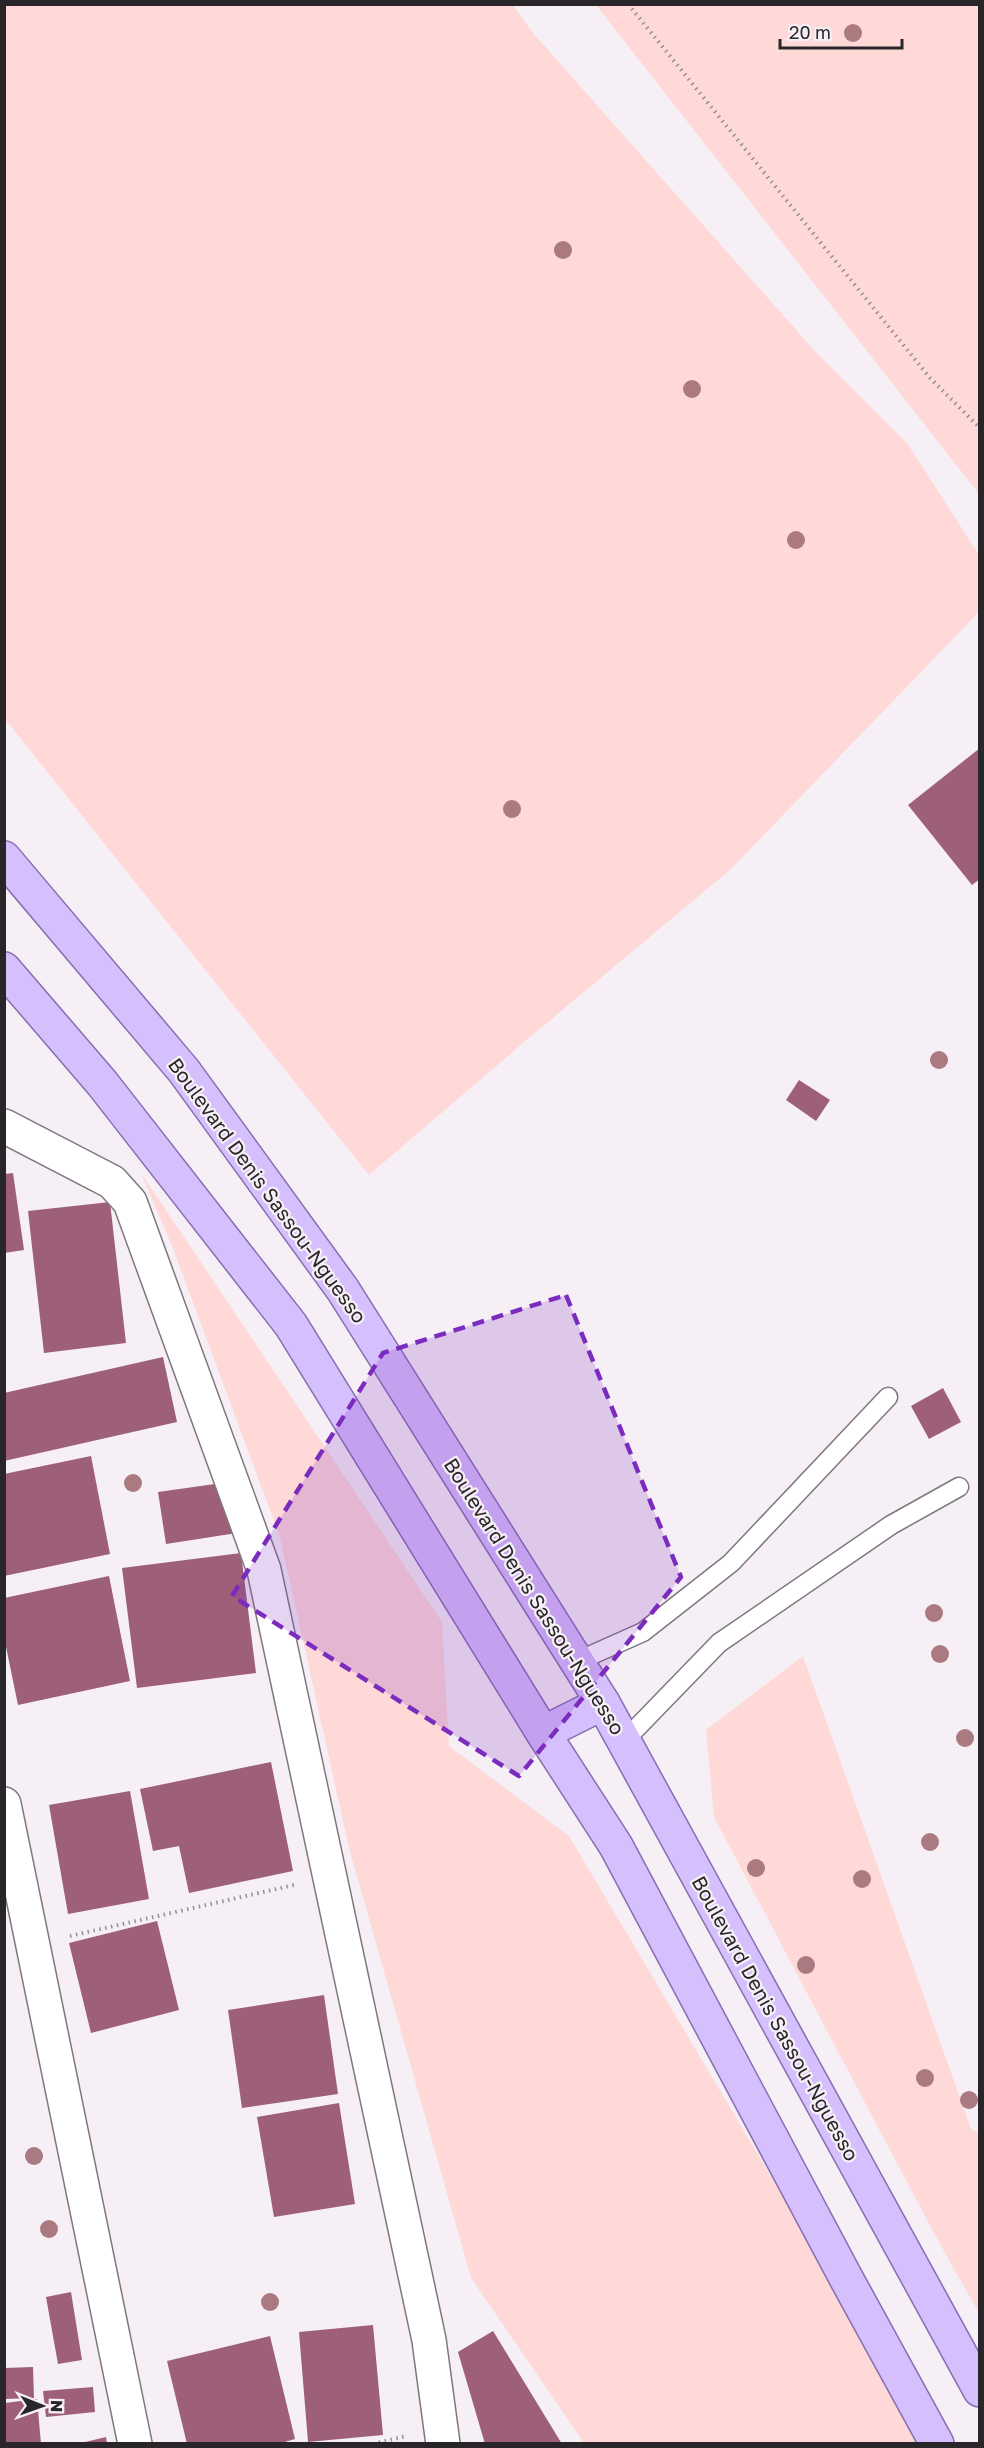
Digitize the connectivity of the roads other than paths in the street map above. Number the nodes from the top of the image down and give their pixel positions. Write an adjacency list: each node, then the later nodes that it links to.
1 (4, 858): 6 (main road, Boulevard Denis Sassou-Nguesso)
2 (4, 969): 8 (main road)
3 (4, 1126): 13 (street)
4 (888, 1397): 6 (lane)
5 (959, 1486): 9 (lane)
6 (578, 1661): 7 (main road, Boulevard Denis Sassou-Nguesso)
7 (603, 1703): 8 (main road); 9 (main road, Boulevard Denis Sassou-Nguesso)
8 (543, 1733): 14 (main road)
9 (624, 1741): 11 (main road, Boulevard Denis Sassou-Nguesso)
10 (4, 1804): 12 (street)
11 (980, 2390)
12 (135, 2444)
13 (443, 2444)
14 (937, 2444)

